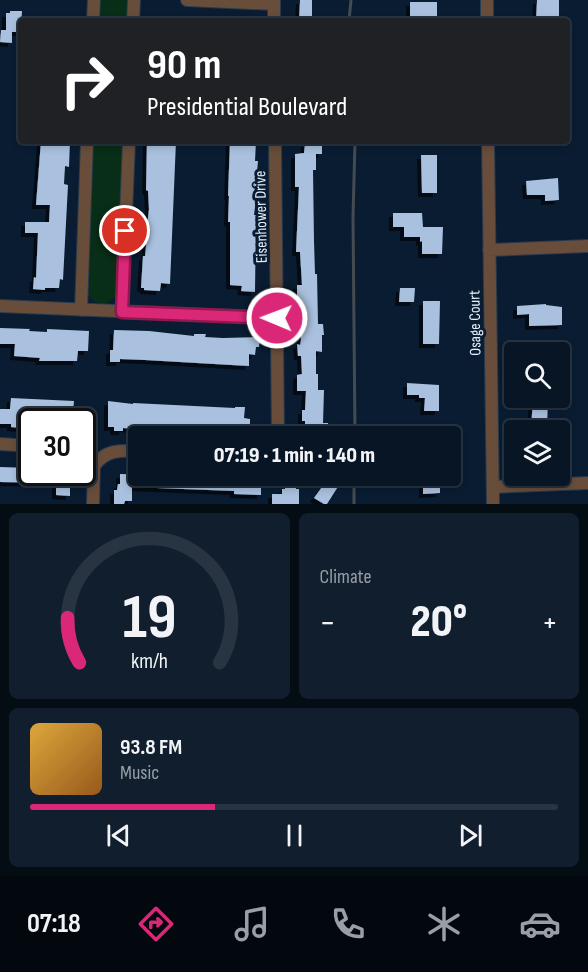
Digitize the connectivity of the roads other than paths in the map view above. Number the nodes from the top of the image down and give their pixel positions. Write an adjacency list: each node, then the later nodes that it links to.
1 (94, 0): 6 (street)
2 (134, 0): 7 (street)
3 (187, 0): 5 (street)
4 (487, 0): 9 (street)
5 (274, 2): 8 (street)
6 (93, 18)
7 (133, 18)
8 (274, 18)
9 (487, 18)
10 (87, 144): 17 (street)
11 (129, 144): 18 (street)
12 (275, 144): 19 (street, Eisenhower Drive)
13 (488, 144): 15 (street, Osage Court)
14 (588, 246): 15 (street)
15 (489, 250): 27 (street, Osage Court)
16 (0, 306): 17 (street)
17 (81, 310): 18 (street)
18 (122, 312): 19 (street)
19 (277, 318): 20 (street, Eisenhower Drive)
20 (278, 426)
21 (0, 444): 22 (street)
22 (18, 445)
23 (128, 451): 24 (street)
24 (96, 464)
25 (588, 483): 27 (street)
26 (93, 486): 28 (street)
27 (493, 487): 29 (street, Osage Court)
28 (93, 504)
29 (493, 504)

